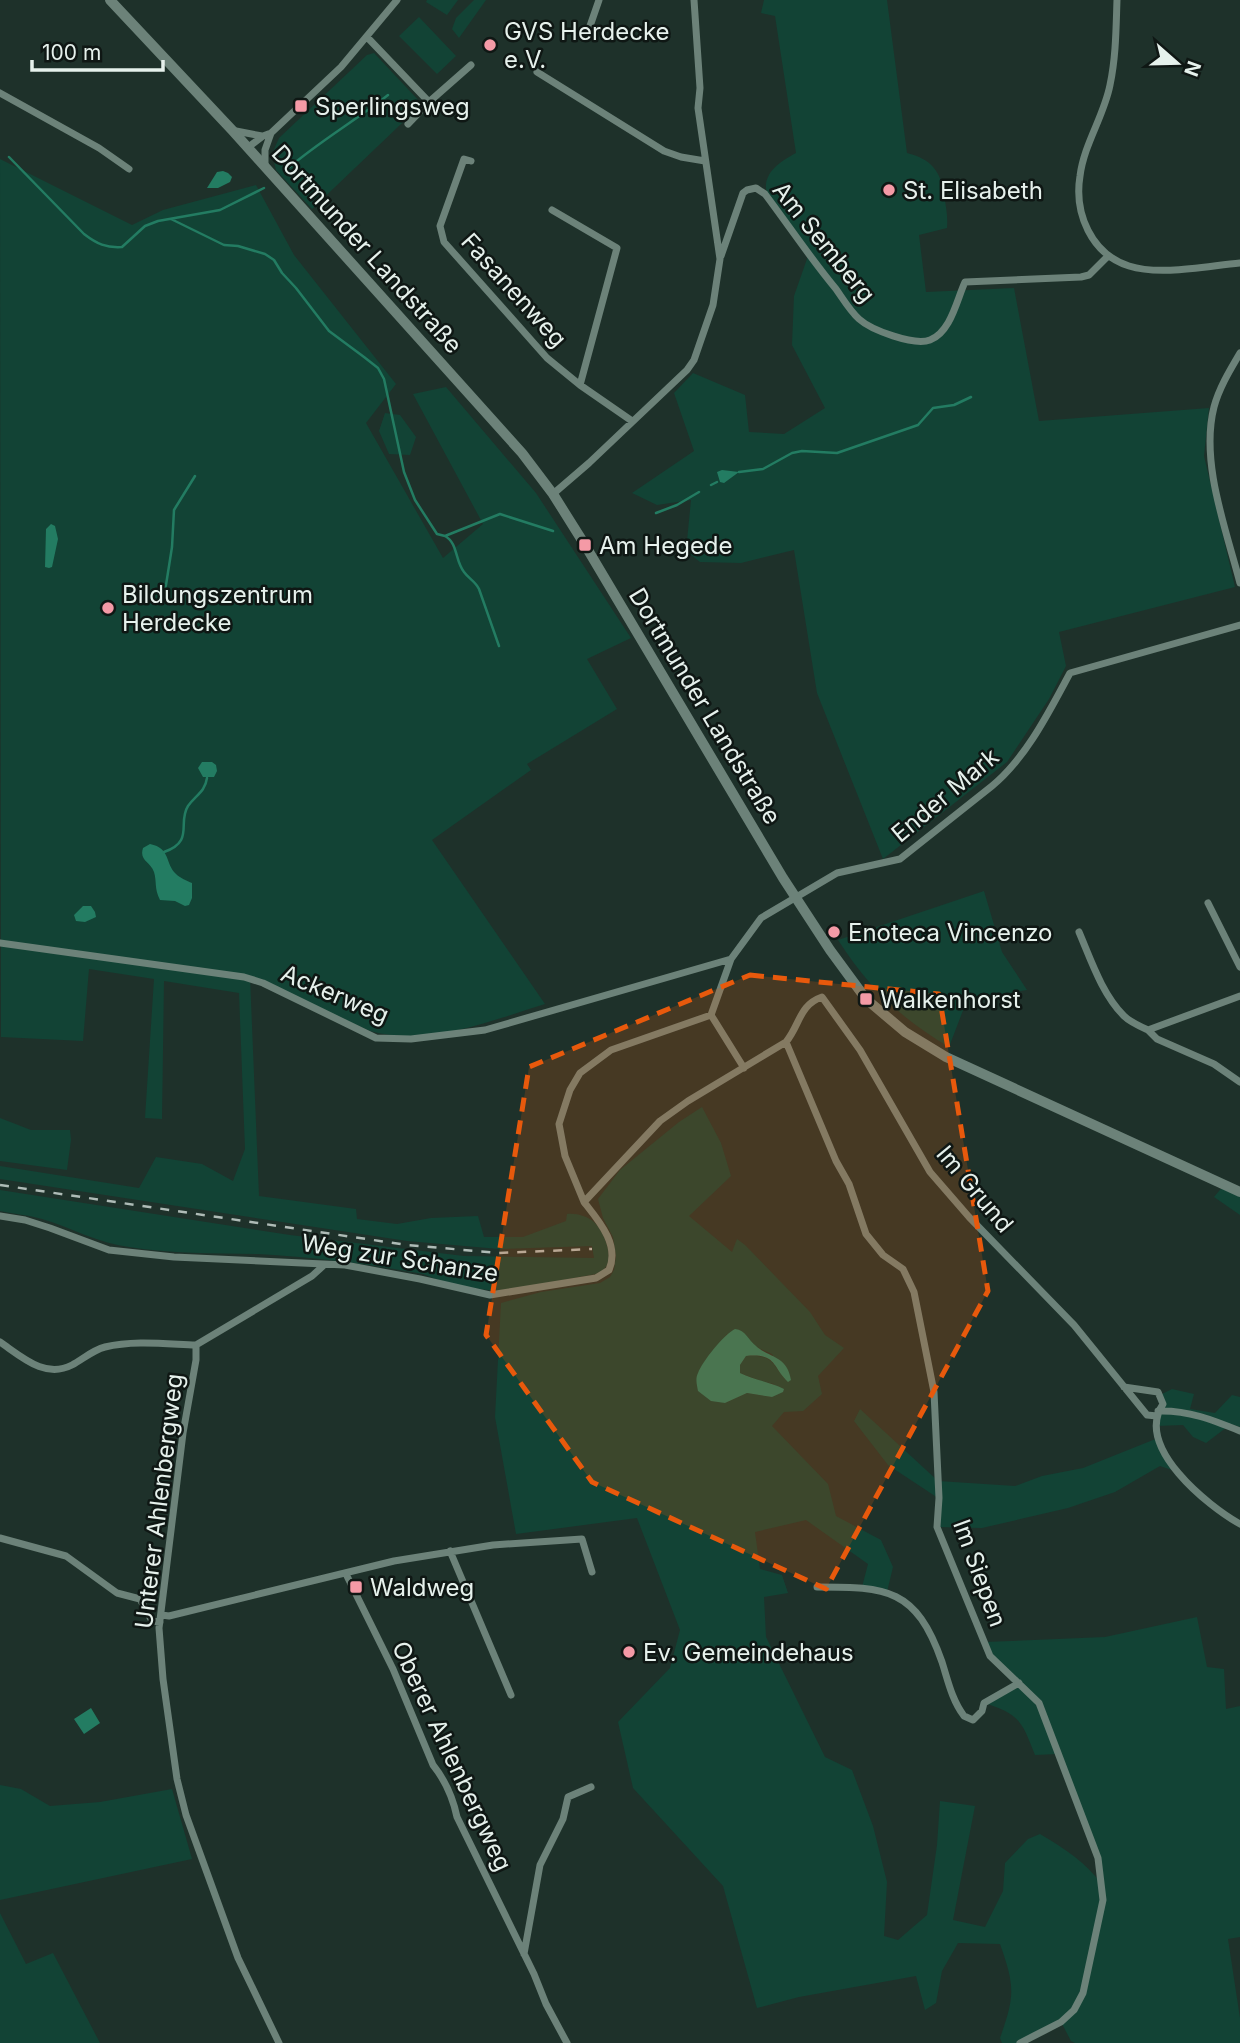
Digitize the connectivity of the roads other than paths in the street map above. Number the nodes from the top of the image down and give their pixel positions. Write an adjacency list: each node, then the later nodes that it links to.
1 (110, 0): 13 (main road, Dortmunder Landstraße)
2 (397, 0): 7 (street)
3 (599, 0): 6 (street)
4 (694, 0): 17 (street)
5 (1117, 0): 21 (street)
6 (590, 26)
7 (367, 37): 11 (street); 14 (street)
8 (471, 65): 11 (street)
9 (537, 72): 17 (street)
10 (0, 93): 19 (street)
11 (429, 102): 12 (street)
12 (408, 124)
13 (232, 130): 14 (street); 15 (main road, Dortmunder Landstraße)
14 (267, 135): 15 (street); 18 (street)
15 (247, 148): 18 (main road, Dortmunder Landstraße)
16 (471, 161): 25 (street, Fasanenweg)
17 (705, 161): 22 (street)
18 (265, 168): 27 (main road, Dortmunder Landstraße)
19 (129, 169)
20 (552, 210): 25 (street)
21 (1108, 256): 22 (street, Am Semberg); 23 (street)
22 (720, 259): 26 (street)
23 (1240, 263)
24 (1240, 353): 28 (street)
25 (579, 385): 26 (street, Fasanenweg)
26 (632, 421): 27 (street)
27 (553, 494): 30 (main road, Dortmunder Landstraße)
28 (1240, 583)
29 (1240, 625): 30 (street, Ender Mark)
30 (796, 898): 34 (street, Ender Mark); 42 (main road, Dortmunder Landstraße)
31 (1208, 902): 35 (street)
32 (1079, 932): 38 (street)
33 (0, 943): 34 (street, Ackerweg)
34 (731, 958): 37 (street, Ender Mark)
35 (1240, 967)
36 (1240, 996): 38 (street)
37 (711, 1015): 40 (street); 43 (street)
38 (1147, 1030): 41 (street)
39 (786, 1042): 40 (street); 48 (street, Im Grund); 58 (street, Im Siepen)
40 (744, 1068): 43 (street)
41 (1240, 1082)
42 (1240, 1192)
43 (584, 1202): 45 (street, Weg zur Schanze)
44 (0, 1216): 45 (street, Weg zur Schanze)
45 (323, 1266): 47 (street, Unterer Ahlenbergweg)
46 (0, 1342): 47 (street)
47 (196, 1345): 57 (street, Unterer Ahlenbergweg)
48 (1124, 1387): 49 (street, Im Grund); 49 (street)
49 (1158, 1413): 50 (street); 51 (street)
50 (1240, 1431)
51 (1240, 1524)
52 (0, 1538): 57 (street)
53 (450, 1551): 54 (street); 55 (street); 59 (street)
54 (592, 1572)
55 (346, 1574): 57 (street); 61 (street, Oberer Ahlenbergweg)
56 (817, 1587): 58 (street)
57 (161, 1619): 62 (street, Unterer Ahlenbergweg)
58 (1019, 1684): 64 (street, Im Siepen)
59 (510, 1695)
60 (591, 1787): 61 (street, Oberer Ahlenbergweg)
61 (524, 1955): 63 (street, Oberer Ahlenbergweg)
62 (279, 2043)
63 (567, 2043)
64 (1020, 2043)

